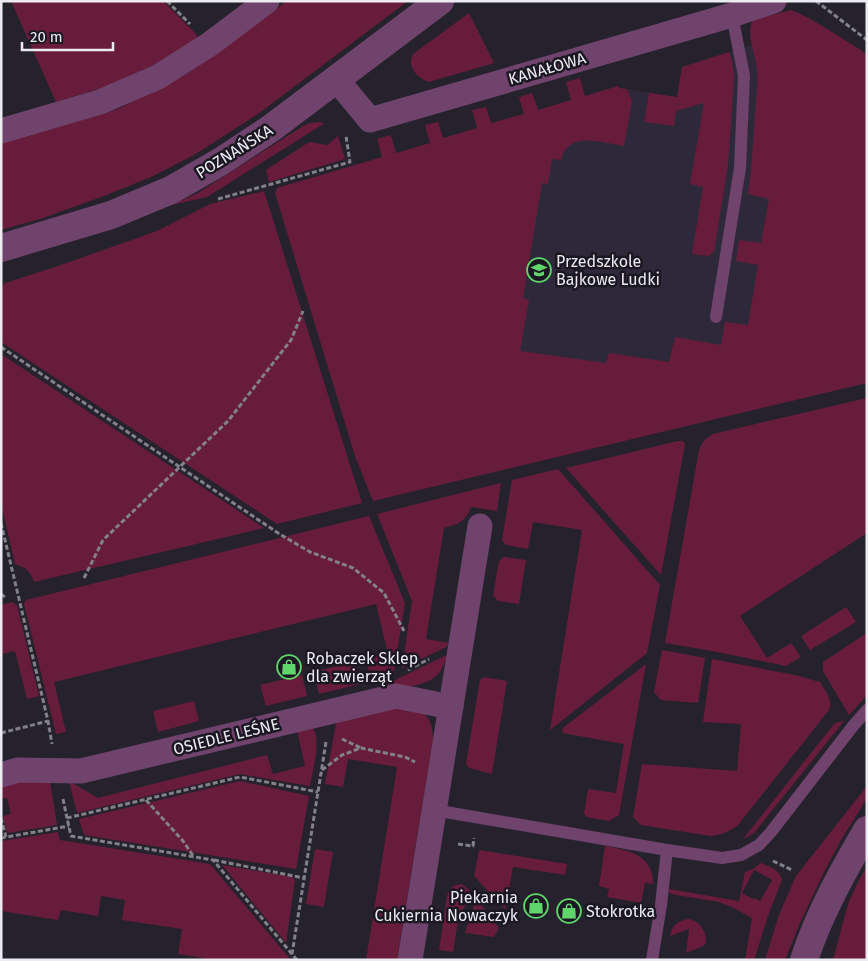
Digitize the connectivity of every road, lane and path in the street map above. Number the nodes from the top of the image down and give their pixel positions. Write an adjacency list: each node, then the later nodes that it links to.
1 (267, 1): 9 (street)
2 (440, 1): 7 (street, POZNAŃSKA)
3 (774, 1): 5 (street, KANAŁOWA)
4 (816, 1): 6 (path)
5 (732, 15): 8 (street, KANAŁOWA); 13 (lane)
6 (867, 40)
7 (337, 80): 8 (street); 11 (street, POZNAŃSKA)
8 (370, 120): 10 (path)
9 (1, 131)
10 (212, 201)
11 (1, 248)
12 (302, 311): 17 (path)
13 (716, 317)
14 (1, 347): 15 (path)
15 (6, 351): 16 (path); 17 (path)
16 (1, 353)
17 (179, 467): 20 (path); 23 (path)
18 (1, 523): 26 (path)
19 (480, 526): 24 (street)
20 (84, 578)
21 (1, 594): 22 (path)
22 (6, 598)
23 (404, 631)
24 (451, 707): 27 (street, OSIEDLE LEŚNE); 33 (street)
25 (867, 710): 42 (lane)
26 (48, 720): 28 (path); 30 (path)
27 (329, 722): 29 (path); 30 (street, OSIEDLE LEŚNE); 31 (path)
28 (1, 732)
29 (361, 748): 31 (path); 33 (path)
30 (57, 771): 32 (street, OSIEDLE LEŚNE)
31 (321, 771): 34 (path)
32 (1, 775)
33 (440, 775): 36 (street)
34 (318, 792): 35 (path); 45 (path)
35 (146, 800): 38 (path); 43 (path)
36 (434, 810): 42 (lane); 48 (street)
37 (1, 818): 40 (path)
38 (69, 826): 40 (path); 43 (path)
39 (867, 830): 50 (street)
40 (6, 837): 41 (path)
41 (1, 838)
42 (667, 850): 49 (lane)
43 (195, 857): 44 (path)
44 (213, 860): 45 (path); 46 (path)
45 (304, 878): 46 (path)
46 (292, 954): 47 (path)
47 (297, 960)
48 (410, 960)
49 (652, 960)
50 (804, 960)

